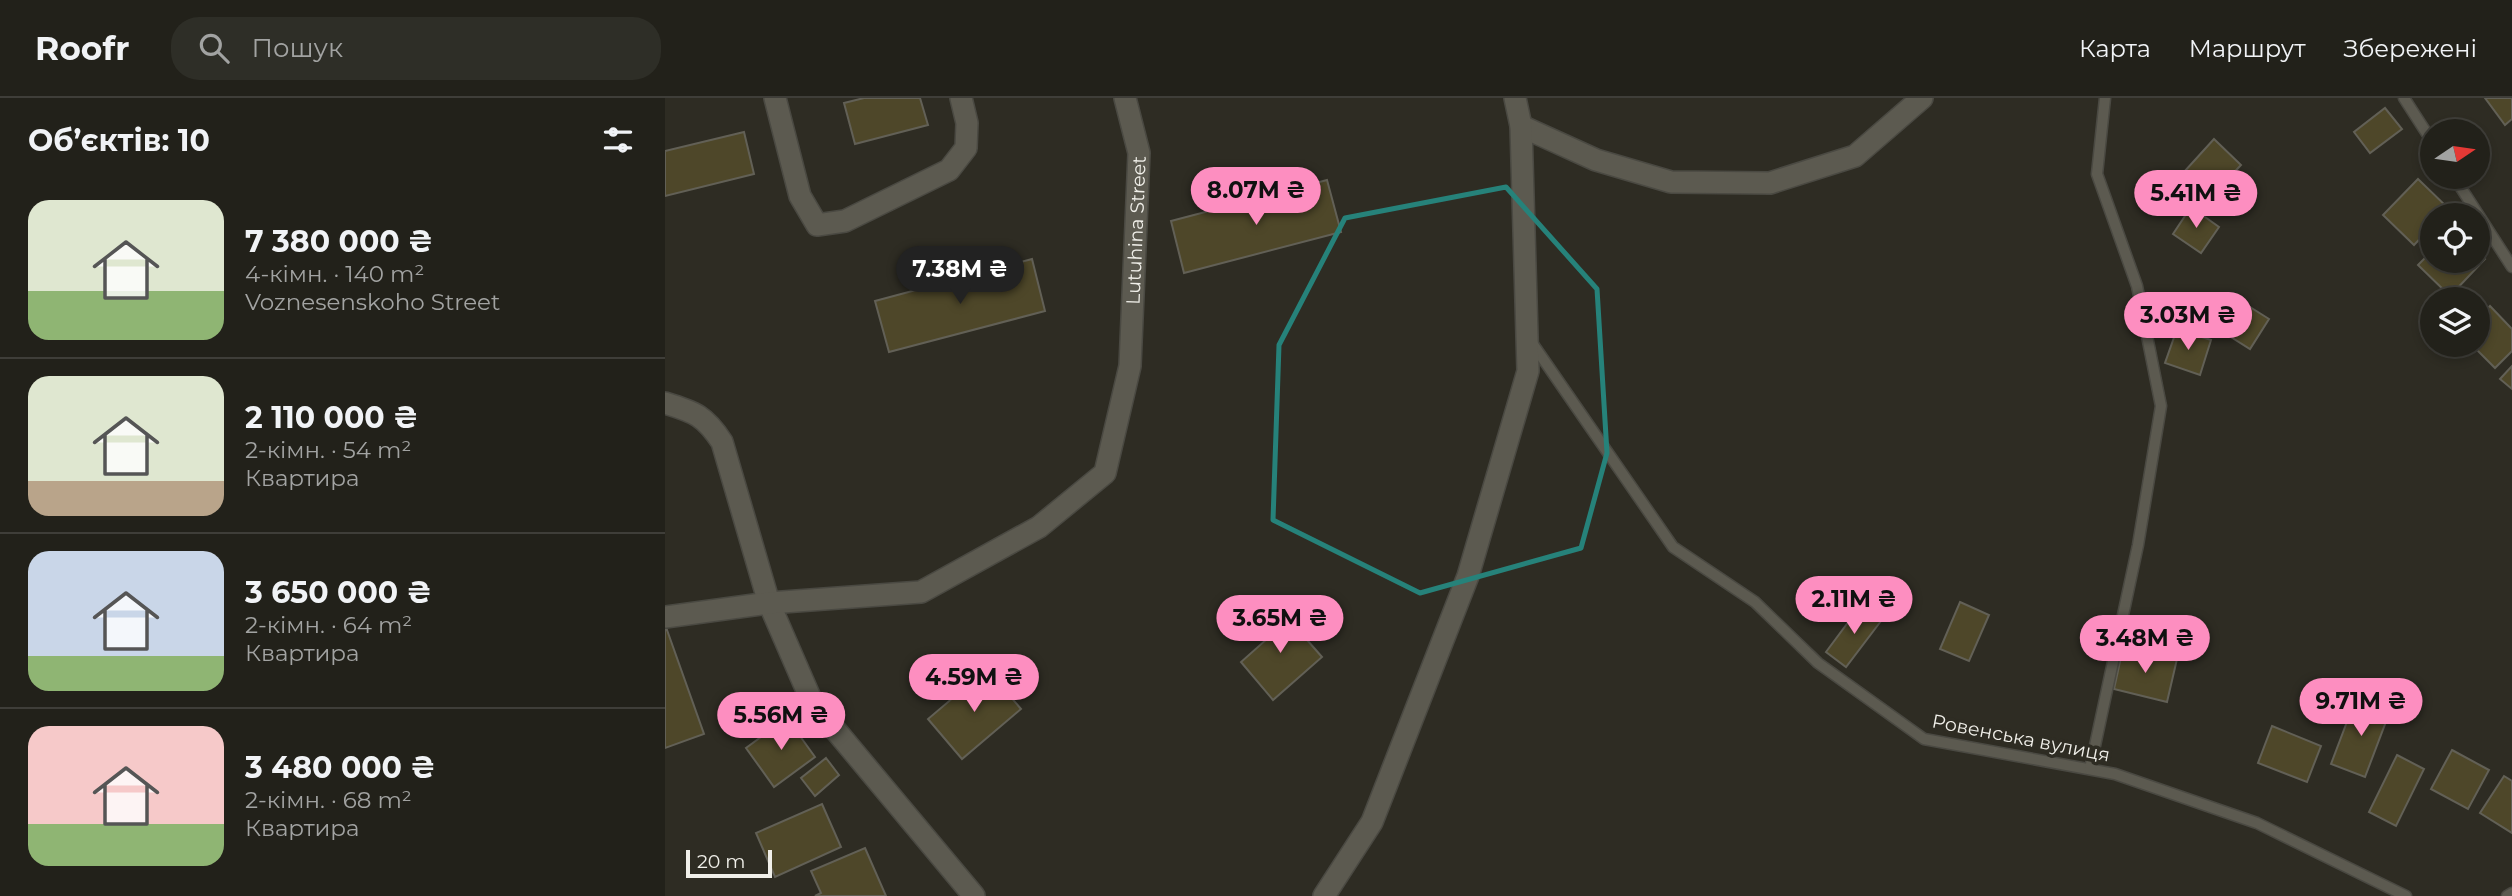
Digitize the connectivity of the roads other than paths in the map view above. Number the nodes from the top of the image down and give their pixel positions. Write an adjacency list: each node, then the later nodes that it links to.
1 (775, 98): 2 (street)
2 (961, 98)
3 (1125, 98): 14 (street, Lutuhina Street)
4 (1515, 98): 9 (street)
5 (1922, 98): 9 (street)
6 (2105, 98): 16 (lane)
7 (2404, 98): 8 (lane)
8 (2420, 123)
9 (1521, 126): 12 (street)
10 (2462, 189): 11 (lane)
11 (2512, 267)
12 (1528, 337): 16 (lane, Ровенська вулиця); 19 (street)
13 (665, 403): 14 (street)
14 (769, 603): 15 (street, Lutuhina Street); 18 (street)
15 (665, 617)
16 (2090, 769): 20 (lane, Ровенська вулиця)
17 (2512, 893): 21 (lane)
18 (974, 896)
19 (1324, 896)
20 (2406, 896)
21 (2507, 896)

